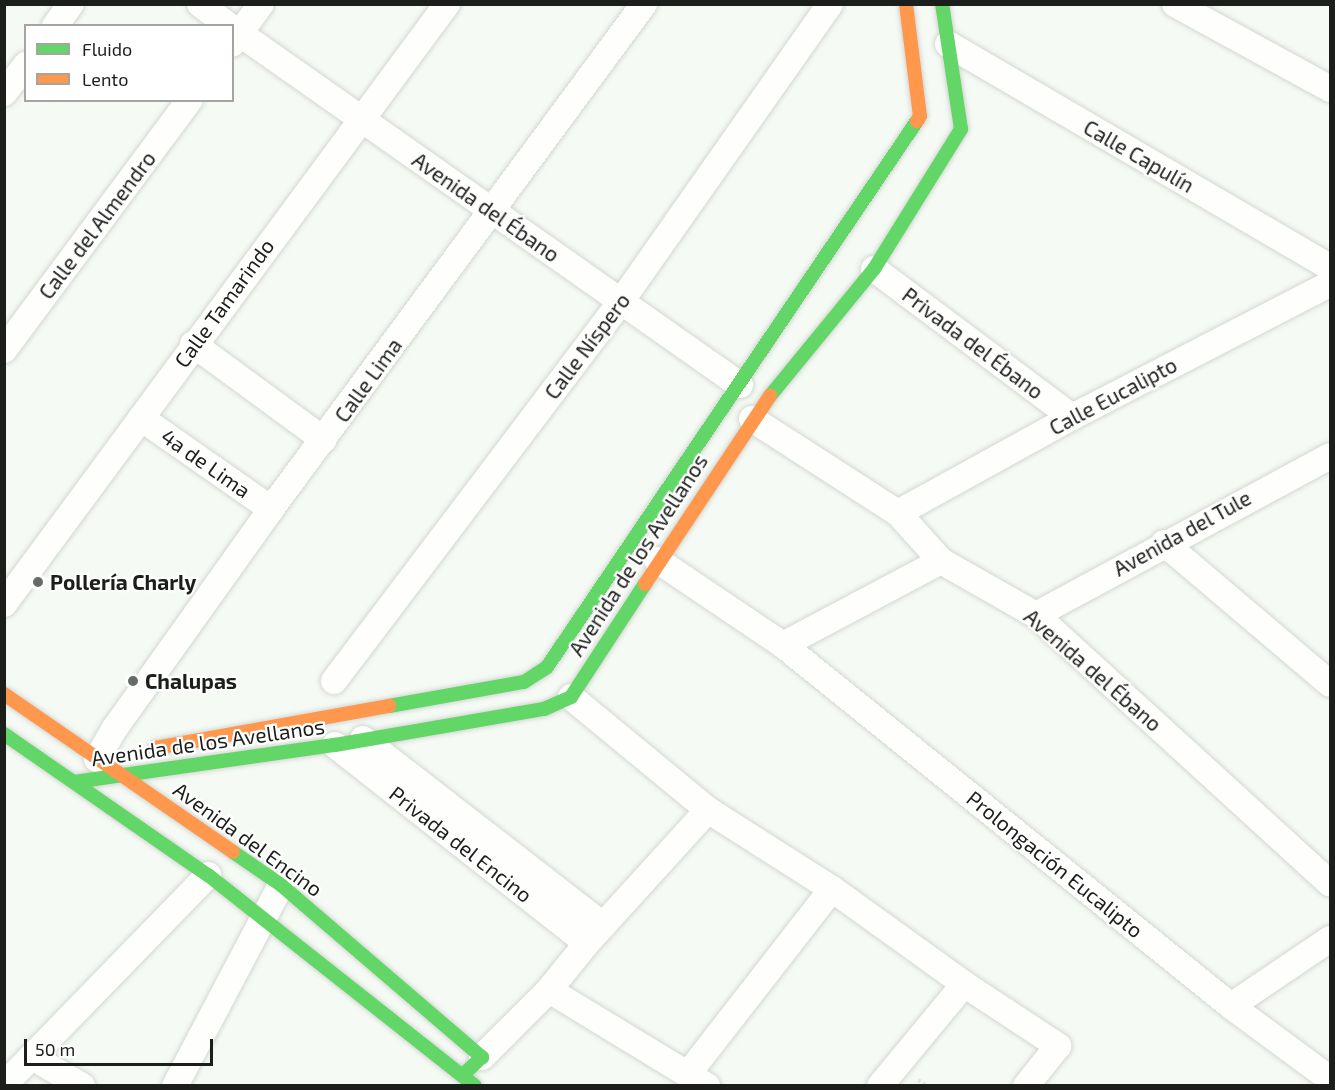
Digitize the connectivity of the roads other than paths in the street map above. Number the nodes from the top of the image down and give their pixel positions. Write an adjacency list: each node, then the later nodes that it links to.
1 (71, 4): 10 (street)
2 (200, 4): 11 (street, Avenida del Ébano)
3 (261, 4): 12 (street)
4 (447, 4): 18 (street, Calle Tamarindo)
5 (644, 4): 19 (street, Calle Lima)
6 (830, 4): 23 (street, Calle Níspero)
7 (906, 4): 26 (street, Avenida de los Avellanos)
8 (942, 4): 13 (street, Avenida de los Avellanos)
9 (1175, 4): 15 (street)
10 (56, 24)
11 (223, 24)
12 (234, 33): 18 (street, Avenida del Ébano)
13 (948, 44): 20 (street, Calle Capulín); 21 (street, Avenida de los Avellanos)
14 (24, 68): 16 (street)
15 (1330, 89)
16 (4, 93)
17 (189, 102): 25 (street, Calle del Almendro)
18 (361, 119): 19 (street, Avenida del Ébano); 24 (street, Calle Tamarindo)
19 (493, 211): 23 (street, Avenida del Ébano); 30 (street, Calle Lima)
20 (1330, 267)
21 (874, 269): 27 (street, Privada del Ébano); 29 (street, Avenida de los Avellanos)
22 (1330, 284): 27 (street, Calle Eucalipto)
23 (620, 303): 26 (street, Avenida del Ébano); 40 (street, Calle Níspero)
24 (193, 344): 28 (street, Calle Tamarindo); 30 (street)
25 (4, 350)
26 (740, 386): 47 (street, Avenida de los Avellanos)
27 (1072, 417): 33 (street, Calle Eucalipto)
28 (141, 418): 32 (street, 4a de Lima); 37 (street, Calle Tamarindo)
29 (752, 419): 33 (street, Avenida del Ébano); 35 (street, Avenida de los Avellanos)
30 (324, 440): 32 (street, Calle Lima)
31 (1325, 465): 34 (street, Avenida del Tule)
32 (272, 509): 48 (street, Calle Lima)
33 (898, 513): 36 (street, Avenida del Ébano)
34 (1164, 543): 38 (street, Avenida del Tule); 41 (street)
35 (657, 560): 39 (street); 43 (street, Avenida de los Avellanos)
36 (941, 561): 38 (street, Avenida del Ébano); 39 (street)
37 (4, 604)
38 (1036, 615): 54 (street, Avenida del Ébano)
39 (783, 645): 62 (street, Prolongación Eucalipto)
40 (334, 681)
41 (1330, 684)
42 (4, 694): 48 (street, Avenida del Encino)
43 (571, 697): 45 (street, Avenida de los Avellanos); 52 (street)
44 (4, 734): 49 (street)
45 (363, 739): 46 (street, Avenida de los Avellanos); 58 (street, Privada del Encino)
46 (335, 745): 50 (street, Avenida de los Avellanos); 58 (street, Privada del Encino)
47 (142, 750)
48 (108, 757): 49 (street, Avenida de los Avellanos); 50 (street, Avenida del Encino)
49 (55, 770): 51 (street)
50 (118, 773): 51 (street, Avenida de los Avellanos); 55 (street, Avenida del Encino)
51 (74, 782): 53 (street)
52 (708, 810): 56 (street); 58 (street)
53 (208, 874): 57 (street); 64 (street)
54 (1330, 883)
55 (281, 885): 57 (street); 63 (street, Avenida del Encino)
56 (832, 889): 60 (street); 67 (street)
57 (264, 917): 65 (street); 70 (street)
58 (595, 934): 61 (street)
59 (1330, 939): 62 (street)
60 (964, 984): 72 (street); 73 (street)
61 (549, 990): 63 (street); 67 (street)
62 (1231, 1006): 66 (street, Prolongación Eucalipto)
63 (482, 1057): 65 (street)
64 (32, 1058): 68 (street); 69 (street)
65 (464, 1074): 71 (street)
66 (1330, 1079)
67 (698, 1080)
68 (4, 1085)
69 (82, 1086)
70 (175, 1086)
71 (475, 1086)
72 (880, 1086)
73 (1026, 1086)

